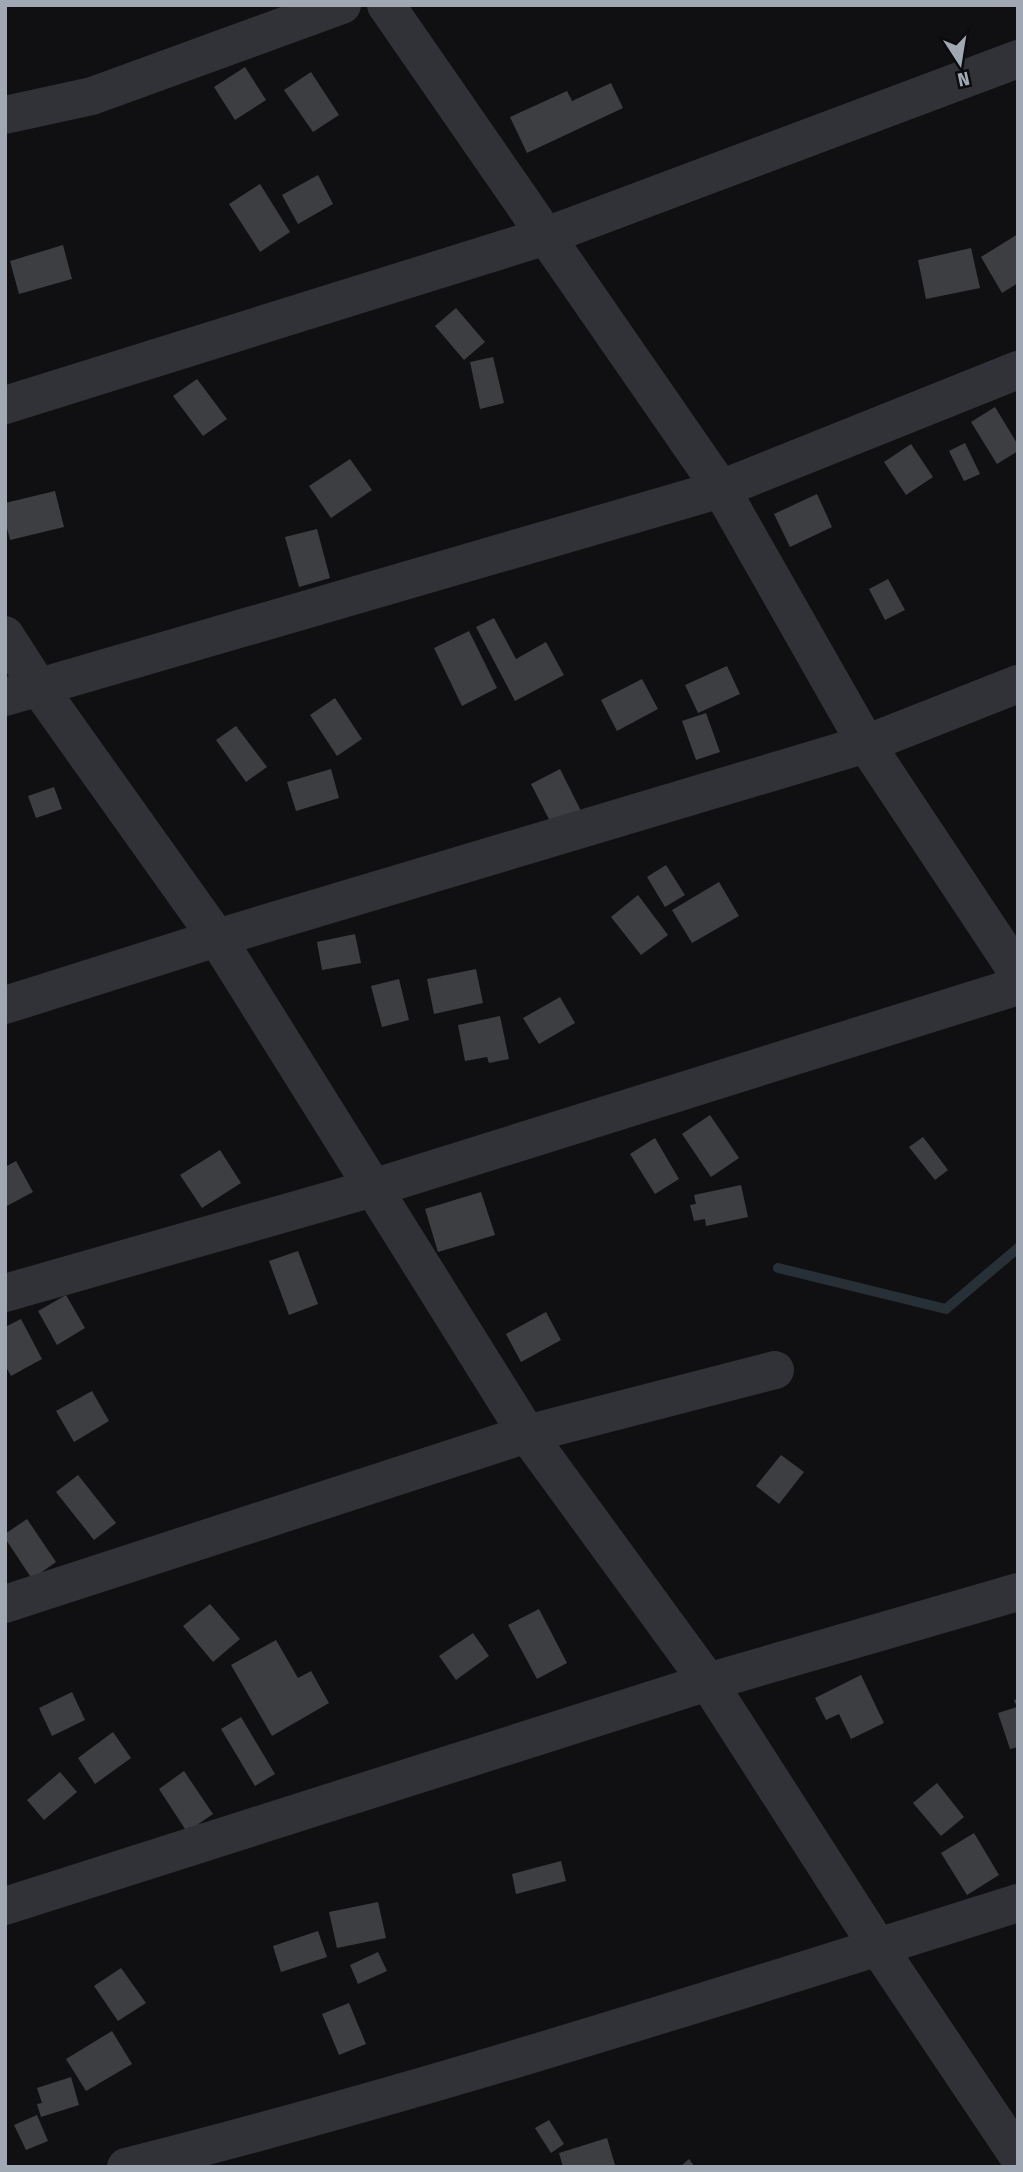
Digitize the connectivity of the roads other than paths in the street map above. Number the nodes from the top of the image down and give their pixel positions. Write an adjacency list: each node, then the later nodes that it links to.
1 (342, 5): 4 (street)
2 (386, 5): 5 (street)
3 (1018, 59): 5 (street)
4 (5, 115)
5 (546, 236): 7 (street); 8 (street)
6 (1018, 370): 8 (street)
7 (5, 405)
8 (721, 489): 11 (street); 12 (street)
9 (5, 635): 11 (street)
10 (1018, 684): 12 (street)
11 (22, 693): 13 (street)
12 (866, 744): 13 (street); 14 (street)
13 (218, 938): 16 (street); 17 (street)
14 (1018, 973)
15 (1018, 986): 17 (street)
16 (5, 1005)
17 (373, 1188): 18 (street); 20 (street)
18 (5, 1293)
19 (775, 1370): 20 (street)
20 (527, 1434): 22 (street); 23 (street)
21 (1018, 1592): 23 (street)
22 (5, 1604)
23 (708, 1682): 25 (street); 26 (street)
24 (1018, 1903): 26 (street)
25 (5, 1906)
26 (878, 1947): 27 (street); 28 (street)
27 (1018, 2157)
28 (126, 2167)

